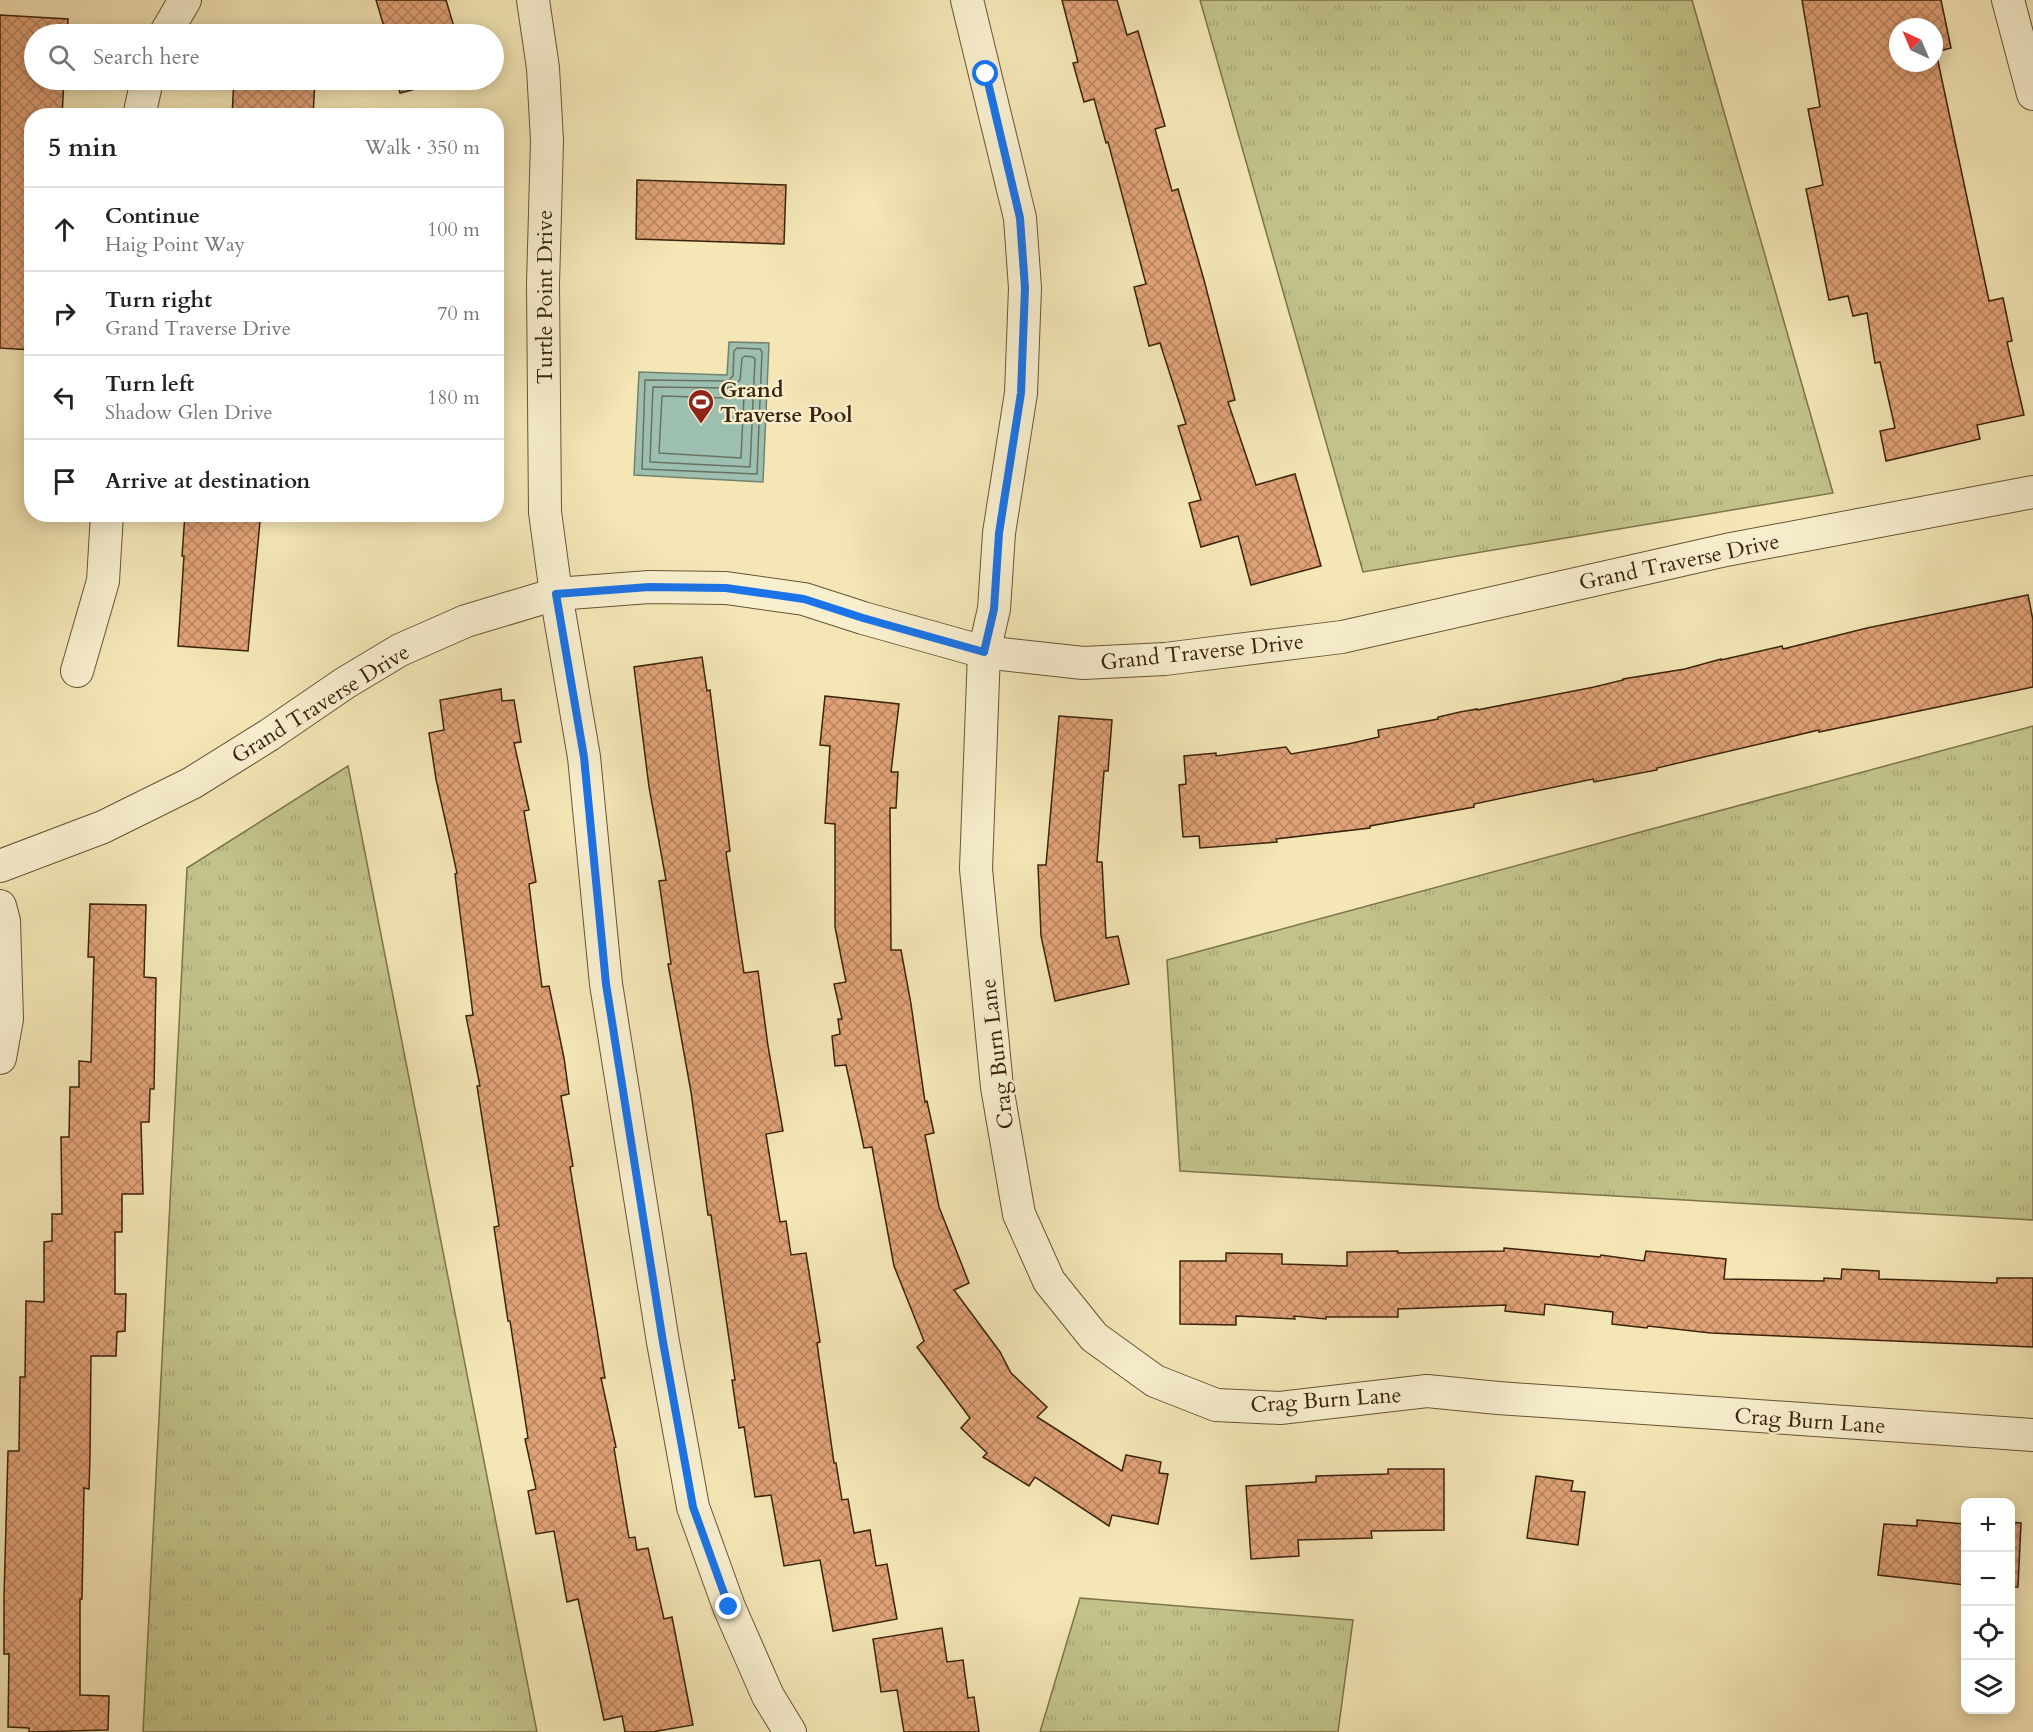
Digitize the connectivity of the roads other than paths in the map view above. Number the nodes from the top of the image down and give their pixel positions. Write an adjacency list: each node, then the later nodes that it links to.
1 (184, 0): 5 (street)
2 (533, 0): 11 (street, Turtle Point Drive)
3 (967, 0): 12 (street, Crag Burn Lane)
4 (2008, 0): 7 (street)
5 (171, 24)
6 (145, 90): 8 (street)
7 (2033, 94)
8 (141, 108)
9 (2033, 492): 12 (street, Grand Traverse Drive)
10 (107, 522): 13 (street)
11 (556, 594): 12 (street, Grand Traverse Drive); 14 (street, Grand Traverse Drive); 18 (street, Turtle Point Drive)
12 (984, 652): 17 (street, Crag Burn Lane)
13 (77, 671)
14 (0, 866)
15 (0, 906): 16 (street)
16 (0, 1058)
17 (2033, 1435)
18 (790, 1732)

